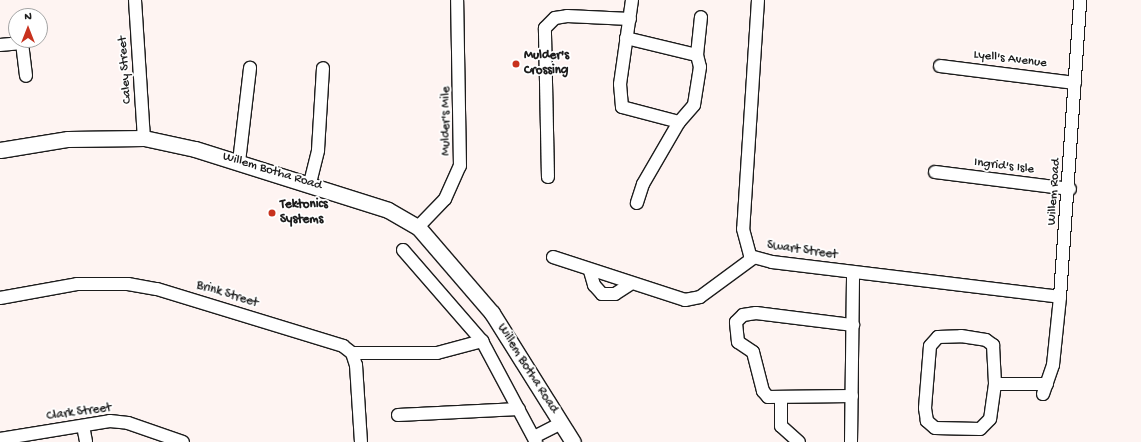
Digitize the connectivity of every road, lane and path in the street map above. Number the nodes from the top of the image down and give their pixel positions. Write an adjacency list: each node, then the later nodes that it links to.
1 (135, 0): 17 (street, Caley Street)
2 (457, 0): 25 (street, Mulder's Mile)
3 (632, 0): 7 (street)
4 (758, 0): 28 (street, Swart Street)
5 (1080, 0): 15 (street, Willem Road)
6 (701, 17): 10 (street)
7 (630, 19): 8 (street); 21 (street)
8 (626, 38): 10 (street); 16 (street)
9 (0, 45): 14 (street)
10 (697, 55): 16 (street)
11 (940, 66): 15 (street, Lyell's Avenue)
12 (250, 68): 19 (street)
13 (323, 68): 22 (street)
14 (26, 76)
15 (1075, 83): 23 (street, Willem Road)
16 (679, 122): 24 (street)
17 (144, 138): 18 (street, Willem Botha Road); 19 (street, Willem Botha Road)
18 (0, 150)
19 (238, 162): 22 (street, Willem Botha Road)
20 (935, 172): 23 (street, Ingrid's Isle)
21 (548, 177)
22 (310, 184): 25 (street, Willem Botha Road)
23 (1070, 189): 32 (street, Willem Road)
24 (637, 204)
25 (418, 227): 42 (street, Willem Botha Road)
26 (403, 250): 35 (street)
27 (553, 257): 29 (street)
28 (753, 258): 30 (street, Swart Street); 31 (street)
29 (590, 271): 31 (street); 31 (street)
30 (853, 272): 32 (street, Swart Street); 34 (street)
31 (629, 285)
32 (1060, 297): 37 (street, Willem Road)
33 (0, 298): 36 (street, Brink Street)
34 (853, 325): 38 (street); 39 (street)
35 (482, 341): 36 (street); 40 (street)
36 (352, 353): 48 (street)
37 (995, 384): 37 (street)
38 (852, 396): 39 (street); 51 (street)
39 (781, 398): 50 (street)
40 (520, 409): 41 (street); 45 (street)
41 (398, 415)
42 (561, 423): 45 (street); 49 (street, Willem Botha Road)
43 (83, 426): 44 (street, Clark Street); 46 (street); 47 (street, Clark Street)
44 (0, 439)
45 (535, 440)
46 (86, 442)
47 (183, 442)
48 (360, 442)
49 (573, 442)
50 (799, 442)
51 (851, 442)

